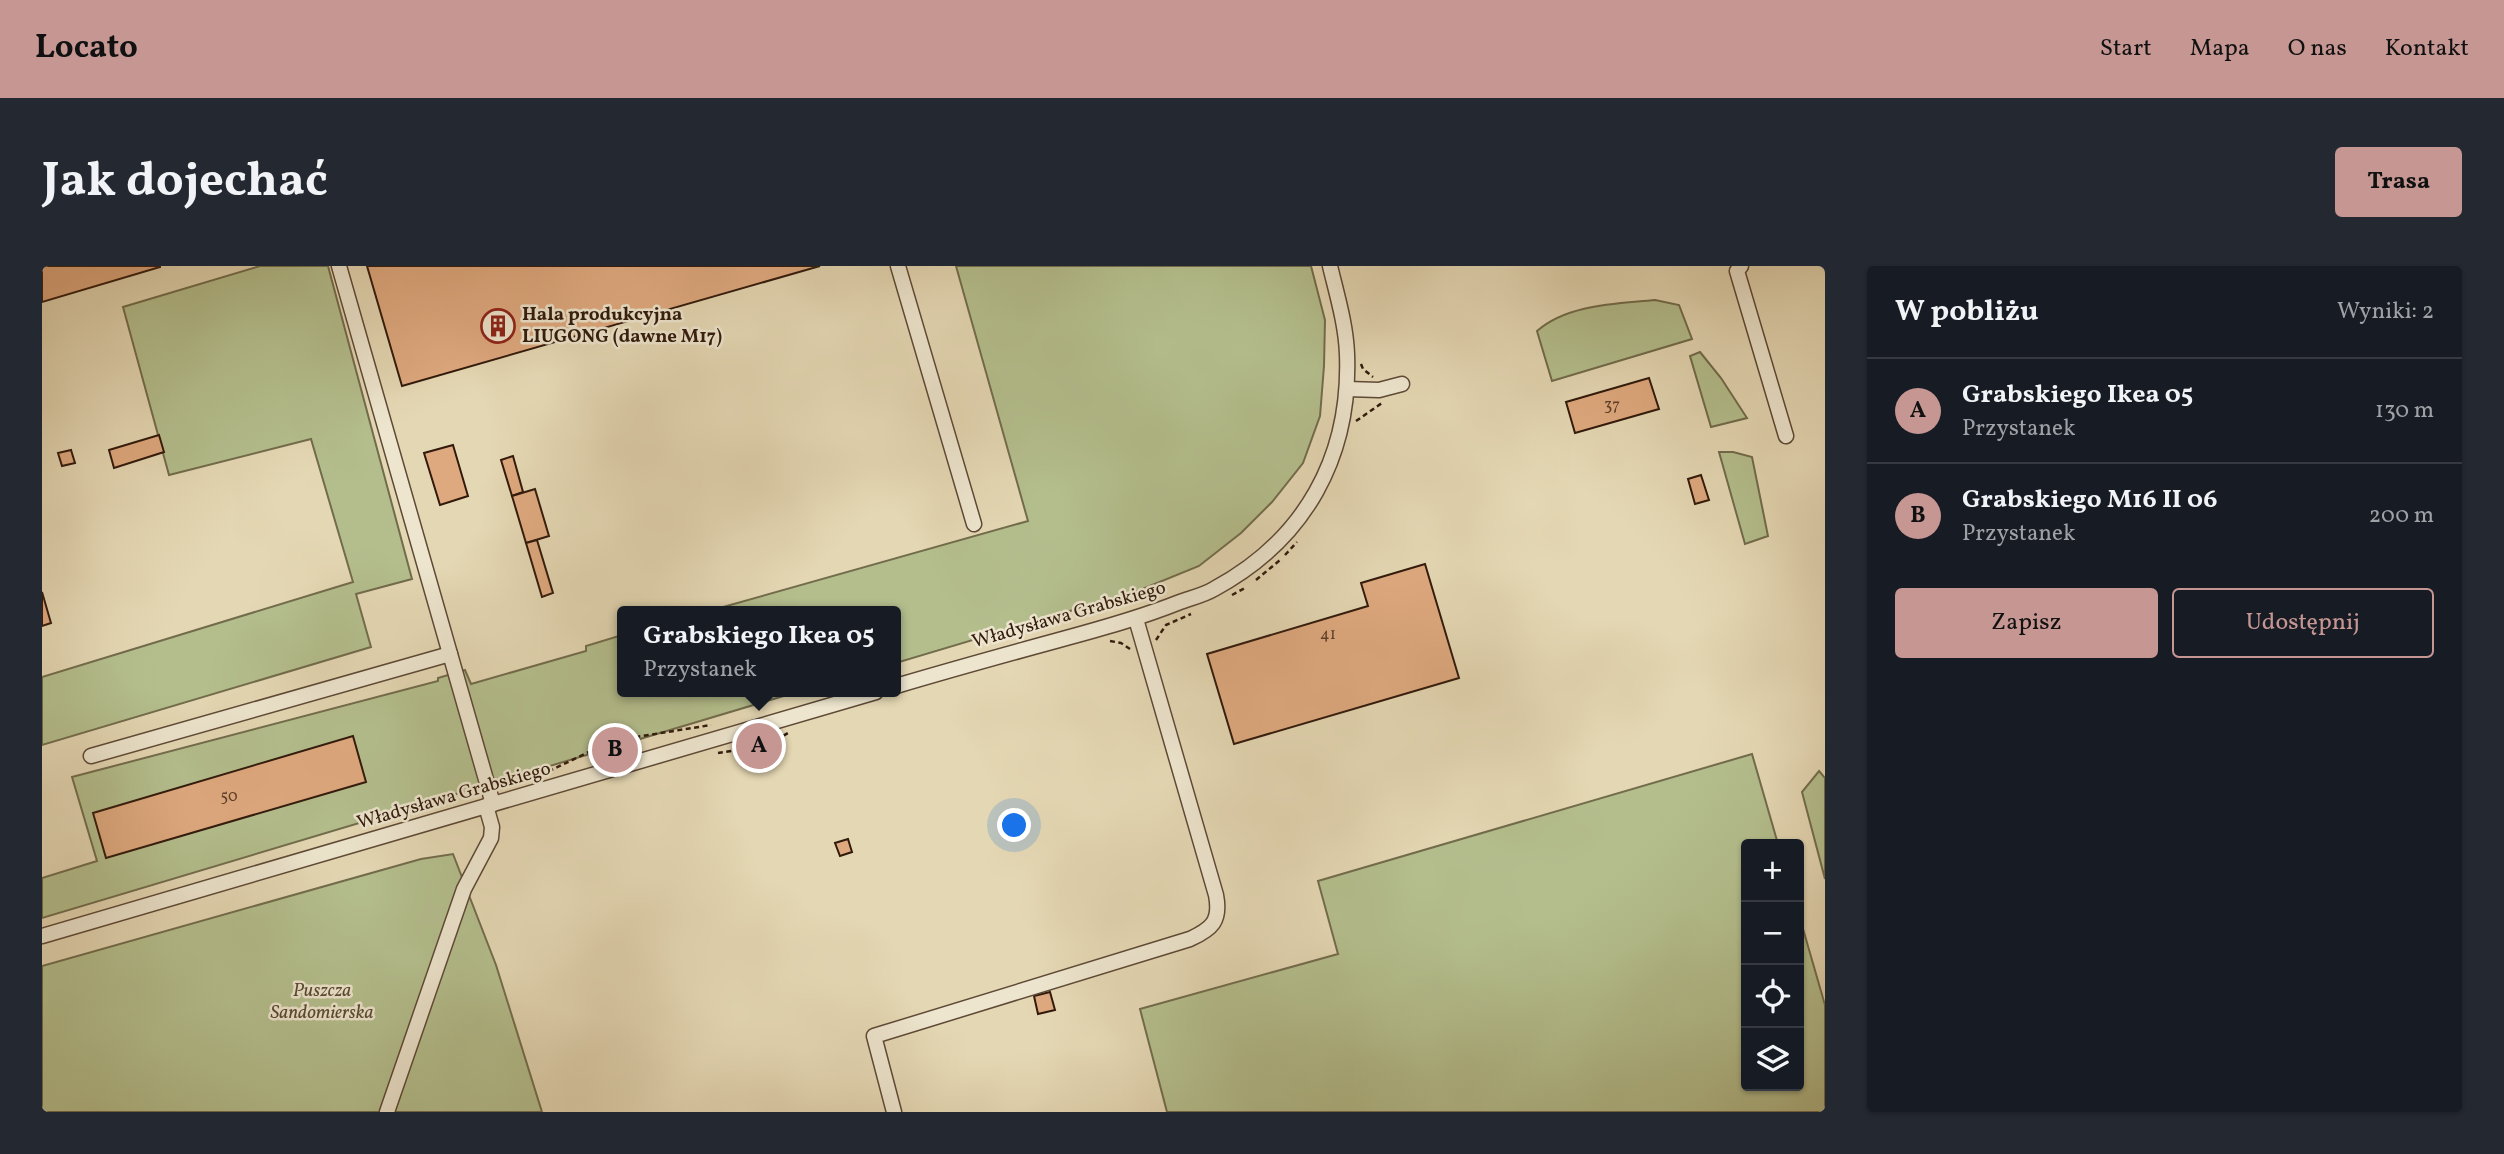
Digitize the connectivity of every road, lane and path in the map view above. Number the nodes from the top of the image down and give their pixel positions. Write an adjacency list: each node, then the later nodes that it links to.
1 (339, 266): 11 (street)
2 (898, 266): 9 (street)
3 (1330, 266): 6 (street, Władysława Grabskiego)
4 (1741, 266): 8 (street)
5 (1398, 386): 6 (street); 7 (path)
6 (1347, 389): 10 (street, Władysława Grabskiego)
7 (1354, 423)
8 (1786, 436)
9 (974, 524)
10 (1136, 619): 12 (street, Władysława Grabskiego); 18 (street)
11 (450, 654): 14 (street); 15 (street)
12 (901, 684)
13 (859, 697): 15 (street, Władysława Grabskiego)
14 (91, 757)
15 (490, 805): 16 (street, Władysława Grabskiego); 17 (street)
16 (42, 936)
17 (387, 1112)
18 (894, 1112)

